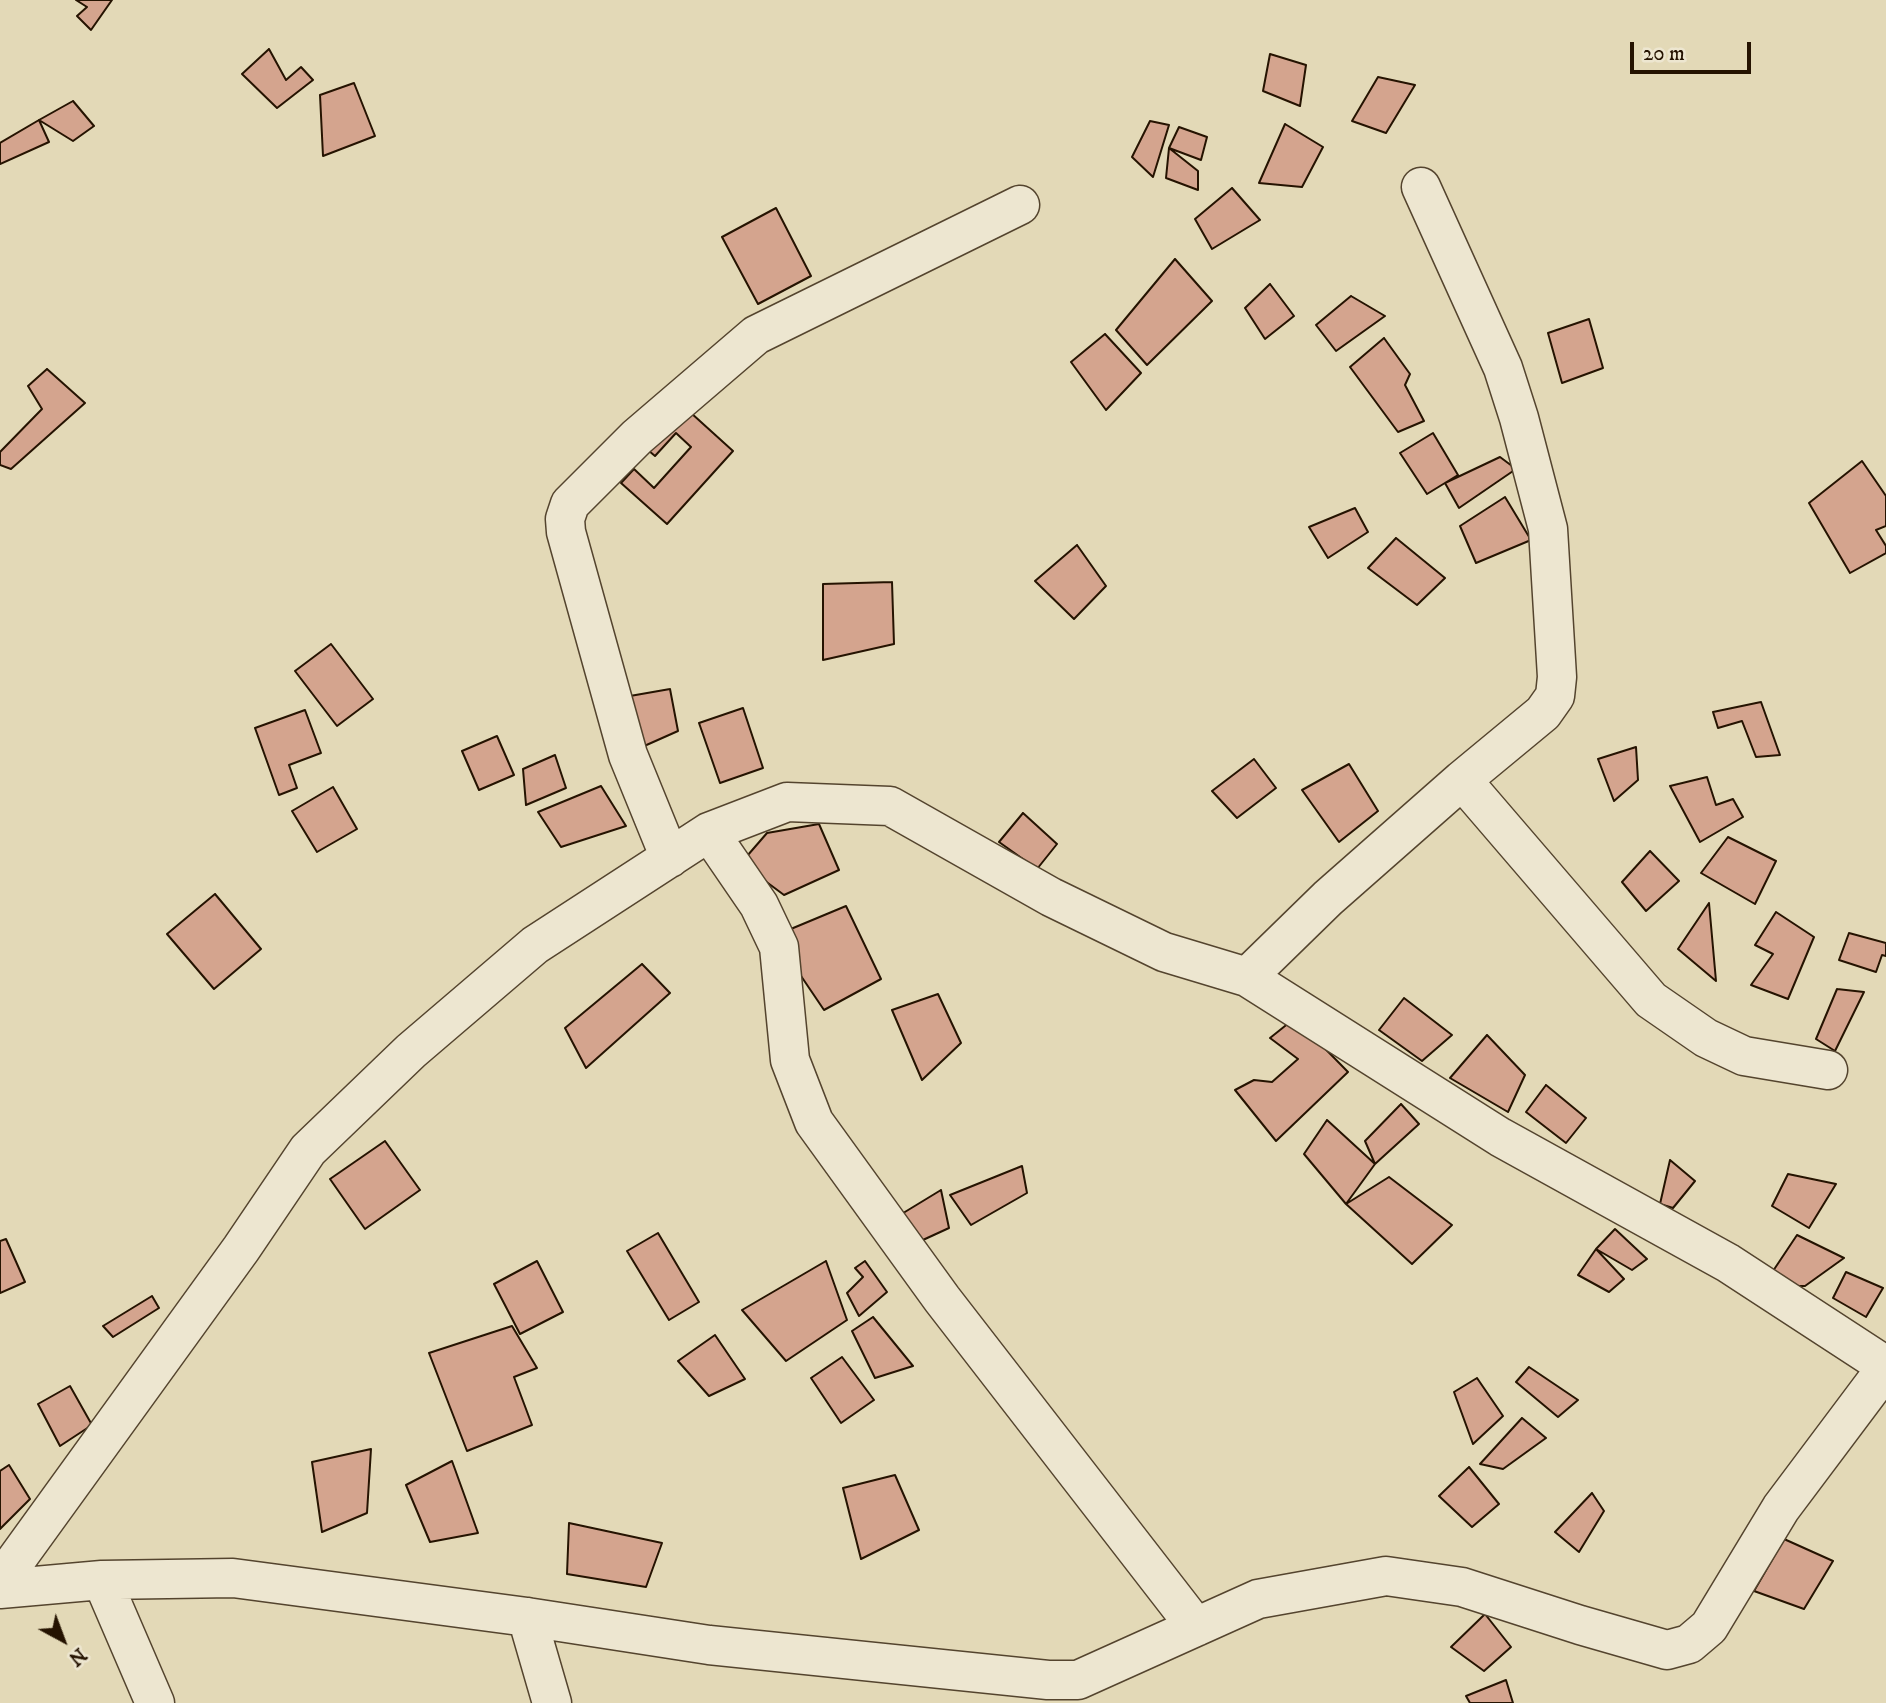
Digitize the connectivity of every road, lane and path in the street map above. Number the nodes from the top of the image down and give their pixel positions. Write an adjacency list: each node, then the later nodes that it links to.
1 (1421, 187): 3 (street)
2 (1020, 205): 5 (street)
3 (1462, 780): 6 (street); 7 (street)
4 (709, 832): 5 (street); 6 (street); 13 (street)
5 (670, 859): 10 (street)
6 (1247, 977): 8 (street)
7 (1828, 1070)
8 (1886, 1367): 13 (street)
9 (102, 1580): 11 (street); 12 (street); 14 (street)
10 (0, 1582)
11 (0, 1589)
12 (527, 1617): 13 (street); 15 (street)
13 (1196, 1627)
14 (155, 1703)
15 (552, 1703)

